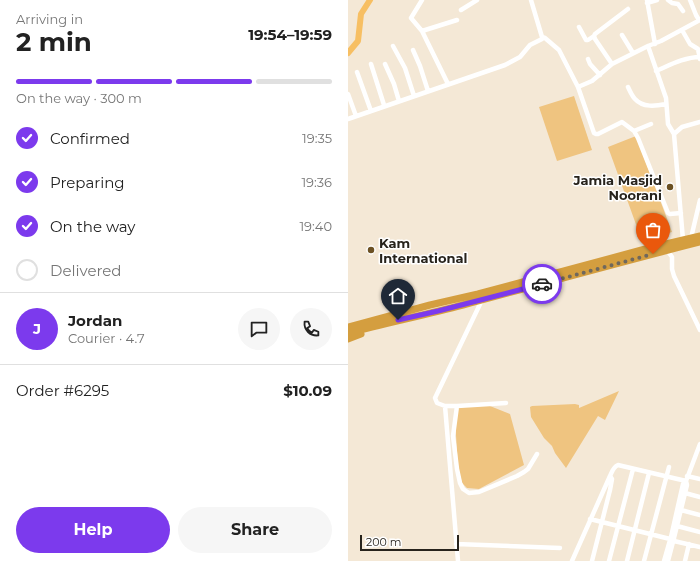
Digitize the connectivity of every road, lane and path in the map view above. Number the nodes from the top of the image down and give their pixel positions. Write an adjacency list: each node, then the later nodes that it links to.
1 (422, 0): 15 (street)
2 (477, 0): 9 (street)
3 (531, 0): 18 (street)
4 (657, 0): 7 (street)
5 (668, 0): 10 (street)
6 (690, 0): 12 (street)
7 (647, 1): 19 (street)
8 (628, 9): 16 (street)
9 (461, 10)
10 (683, 11)
11 (457, 20): 15 (street)
12 (700, 20): 14 (street)
13 (579, 27): 16 (street)
14 (682, 30): 19 (street); 25 (street)
15 (422, 31): 32 (street)
16 (594, 36): 28 (street)
17 (622, 36): 23 (street)
18 (542, 37): 32 (street); 33 (street)
19 (655, 44): 21 (street)
20 (393, 46): 37 (street)
21 (648, 46): 23 (street); 29 (street)
22 (413, 50): 35 (street)
23 (633, 53): 28 (street)
24 (588, 59): 31 (street)
25 (700, 59): 29 (street)
26 (371, 64): 40 (street)
27 (385, 64): 38 (street)
28 (612, 64): 31 (street)
29 (656, 71): 39 (street)
30 (357, 72): 41 (street)
31 (600, 75): 33 (street)
32 (448, 84): 35 (street)
33 (578, 87): 46 (street)
34 (628, 88): 39 (street)
35 (428, 91): 37 (street)
36 (348, 94): 42 (street)
37 (414, 96): 38 (street)
38 (399, 101): 40 (street)
39 (666, 104): 47 (street)
40 (384, 106): 41 (street)
41 (371, 111): 42 (street)
42 (356, 116): 43 (street)
43 (348, 118)
44 (700, 122): 47 (street)
45 (652, 124): 46 (street)
46 (634, 132): 49 (street)
47 (674, 134): 49 (street)
48 (700, 200): 51 (street)
49 (681, 213): 52 (street)
50 (700, 236): 51 (highway)
51 (691, 238): 52 (highway)
52 (683, 240): 57 (highway)
53 (700, 242): 54 (highway)
54 (666, 250): 55 (highway); 58 (street)
55 (482, 299): 56 (highway); 62 (street)
56 (384, 323): 59 (highway); 60 (highway)
57 (348, 327)
58 (700, 330)
59 (348, 333)
60 (348, 339)
61 (506, 403): 63 (street)
62 (445, 406): 63 (street); 86 (street)
63 (457, 406): 65 (street)
64 (700, 444): 66 (street)
65 (537, 454)
66 (698, 454): 72 (street)
67 (669, 466): 71 (street)
68 (633, 469): 69 (street); 70 (street); 80 (street)
69 (649, 473): 71 (street); 82 (street)
70 (610, 476): 78 (street); 79 (street)
71 (667, 476): 72 (street); 84 (street)
72 (686, 479): 73 (street); 74 (street); 85 (street)
73 (700, 479)
74 (685, 493): 75 (street); 76 (street)
75 (700, 497)
76 (681, 510): 77 (street); 81 (street)
77 (700, 515)
78 (590, 519): 79 (street); 91 (street)
79 (602, 522): 80 (street); 92 (street)
80 (618, 526): 82 (street); 93 (street)
81 (677, 526): 83 (street); 85 (street)
82 (635, 530): 84 (street); 94 (street)
83 (700, 532)
84 (651, 534): 85 (street); 95 (street)
85 (672, 540): 87 (street); 96 (street); 97 (street)
86 (456, 544): 89 (street); 90 (street)
87 (689, 544): 88 (street); 98 (street)
88 (700, 547)
89 (560, 548)
90 (458, 561)
91 (572, 561)
92 (592, 561)
93 (609, 561)
94 (627, 561)
95 (644, 561)
96 (664, 561)
97 (668, 561)
98 (685, 561)

